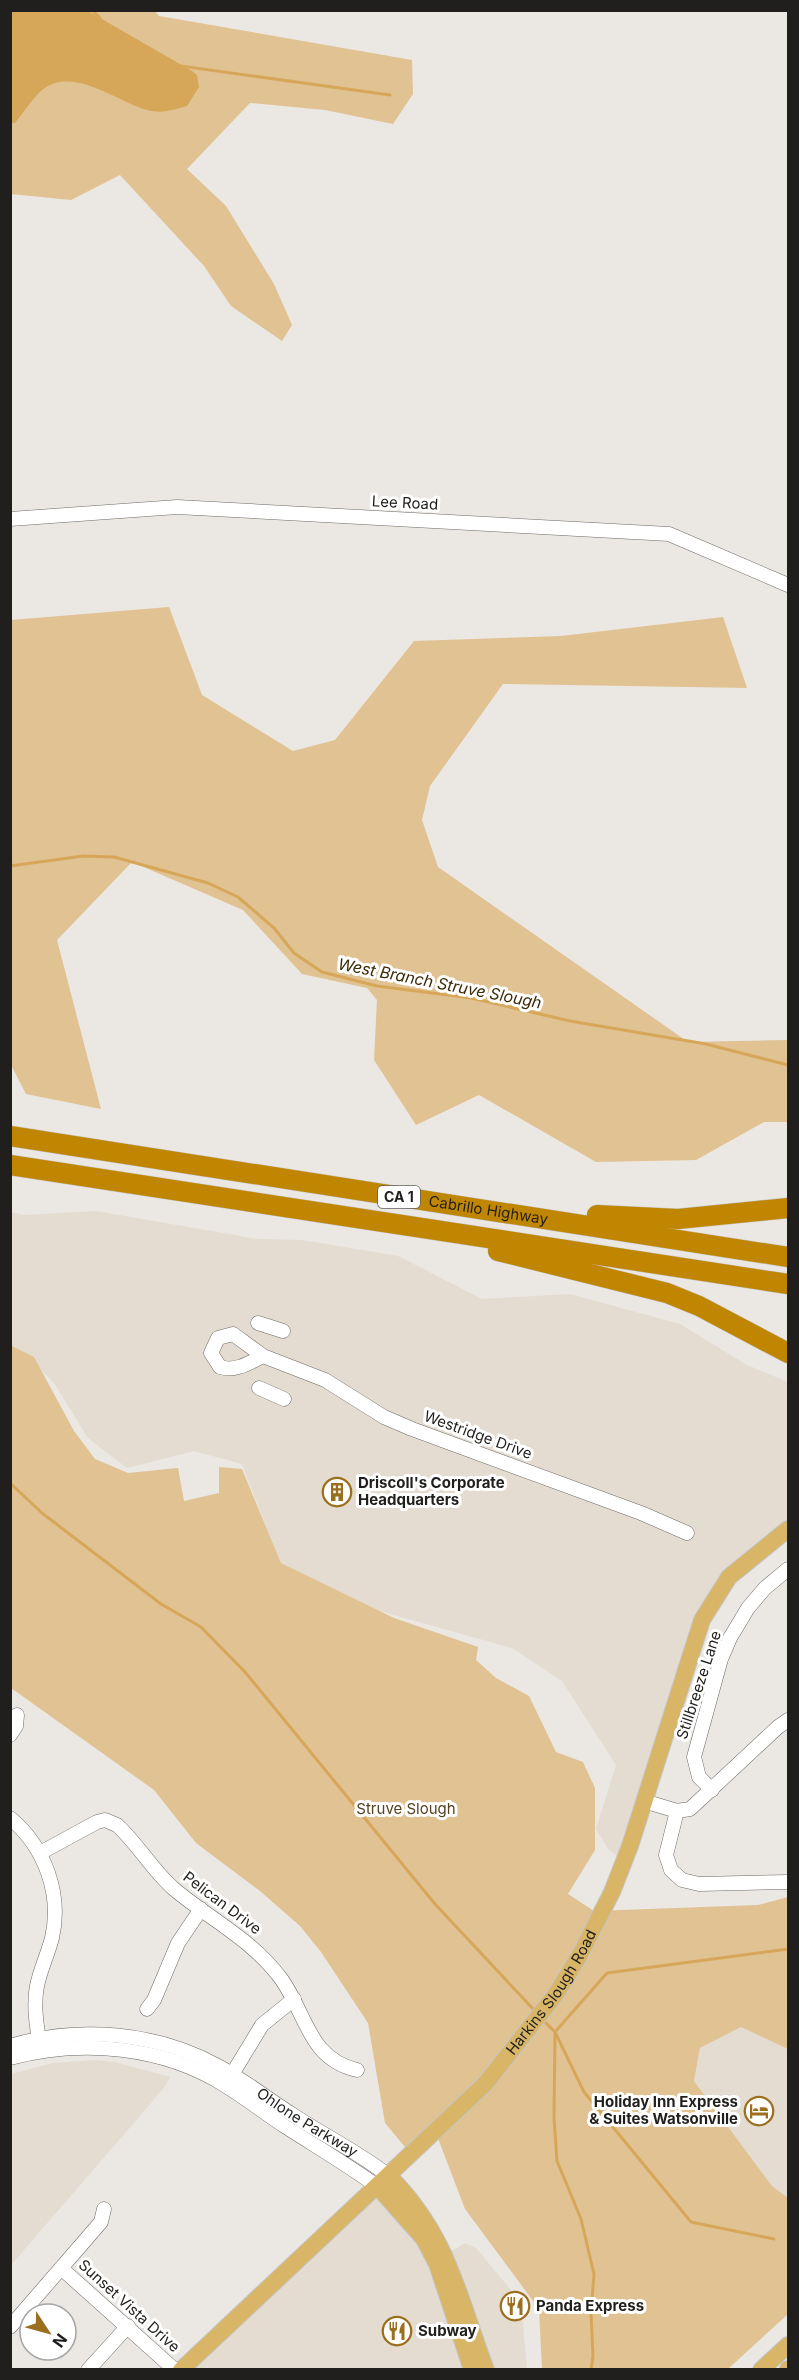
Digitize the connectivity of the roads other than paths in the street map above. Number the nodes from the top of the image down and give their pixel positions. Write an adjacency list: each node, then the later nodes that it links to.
1 (10, 519): 2 (street, Lee Road)
2 (789, 585)
3 (10, 1136): 5 (highway, Cabrillo Highway / CA 1)
4 (10, 1165): 7 (highway, Cabrillo Highway / CA 1)
5 (436, 1202): 6 (highway); 8 (highway, Cabrillo Highway / CA 1)
6 (789, 1208)
7 (394, 1223): 9 (highway, Cabrillo Highway / CA 1); 12 (highway)
8 (789, 1257)
9 (789, 1284)
10 (258, 1323): 11 (street)
11 (283, 1331)
12 (785, 1352)
13 (263, 1356): 17 (street, Westridge Drive)
14 (259, 1388): 15 (street)
15 (284, 1399)
16 (789, 1529): 23 (main road, Harkins Slough Road)
17 (687, 1533)
18 (789, 1569): 22 (street, Stillbreeze Lane)
19 (17, 1715): 21 (street)
20 (789, 1720): 22 (street)
21 (10, 1735)
22 (712, 1790): 24 (street)
23 (644, 1801): 24 (street); 36 (main road, Harkins Slough Road)
24 (676, 1811): 27 (street)
25 (10, 1818): 26 (street)
26 (40, 1853): 28 (street, Pelican Drive); 31 (street)
27 (789, 1882)
28 (201, 1909): 29 (street, Pelican Drive); 30 (street)
29 (294, 1999): 34 (street, Pelican Drive); 35 (street)
30 (147, 2009)
31 (40, 2045): 32 (street, Ohlone Parkway); 33 (street, Ohlone Parkway); 35 (street, Ohlone Parkway)
32 (10, 2046)
33 (10, 2058)
34 (357, 2070)
35 (229, 2080): 36 (street, Ohlone Parkway)
36 (383, 2181): 44 (main road, Harkins Slough Road); 45 (main road, Ohlone Parkway); 46 (main road, Ohlone Parkway)
37 (104, 2209): 38 (street)
38 (61, 2268): 39 (street, Sunset Vista Drive); 40 (street)
39 (128, 2326): 42 (street); 43 (street, Sunset Vista Drive)
40 (10, 2327)
41 (789, 2345): 47 (main road)
42 (88, 2370)
43 (175, 2370)
44 (181, 2370)
45 (472, 2370)
46 (486, 2370)
47 (761, 2370)

